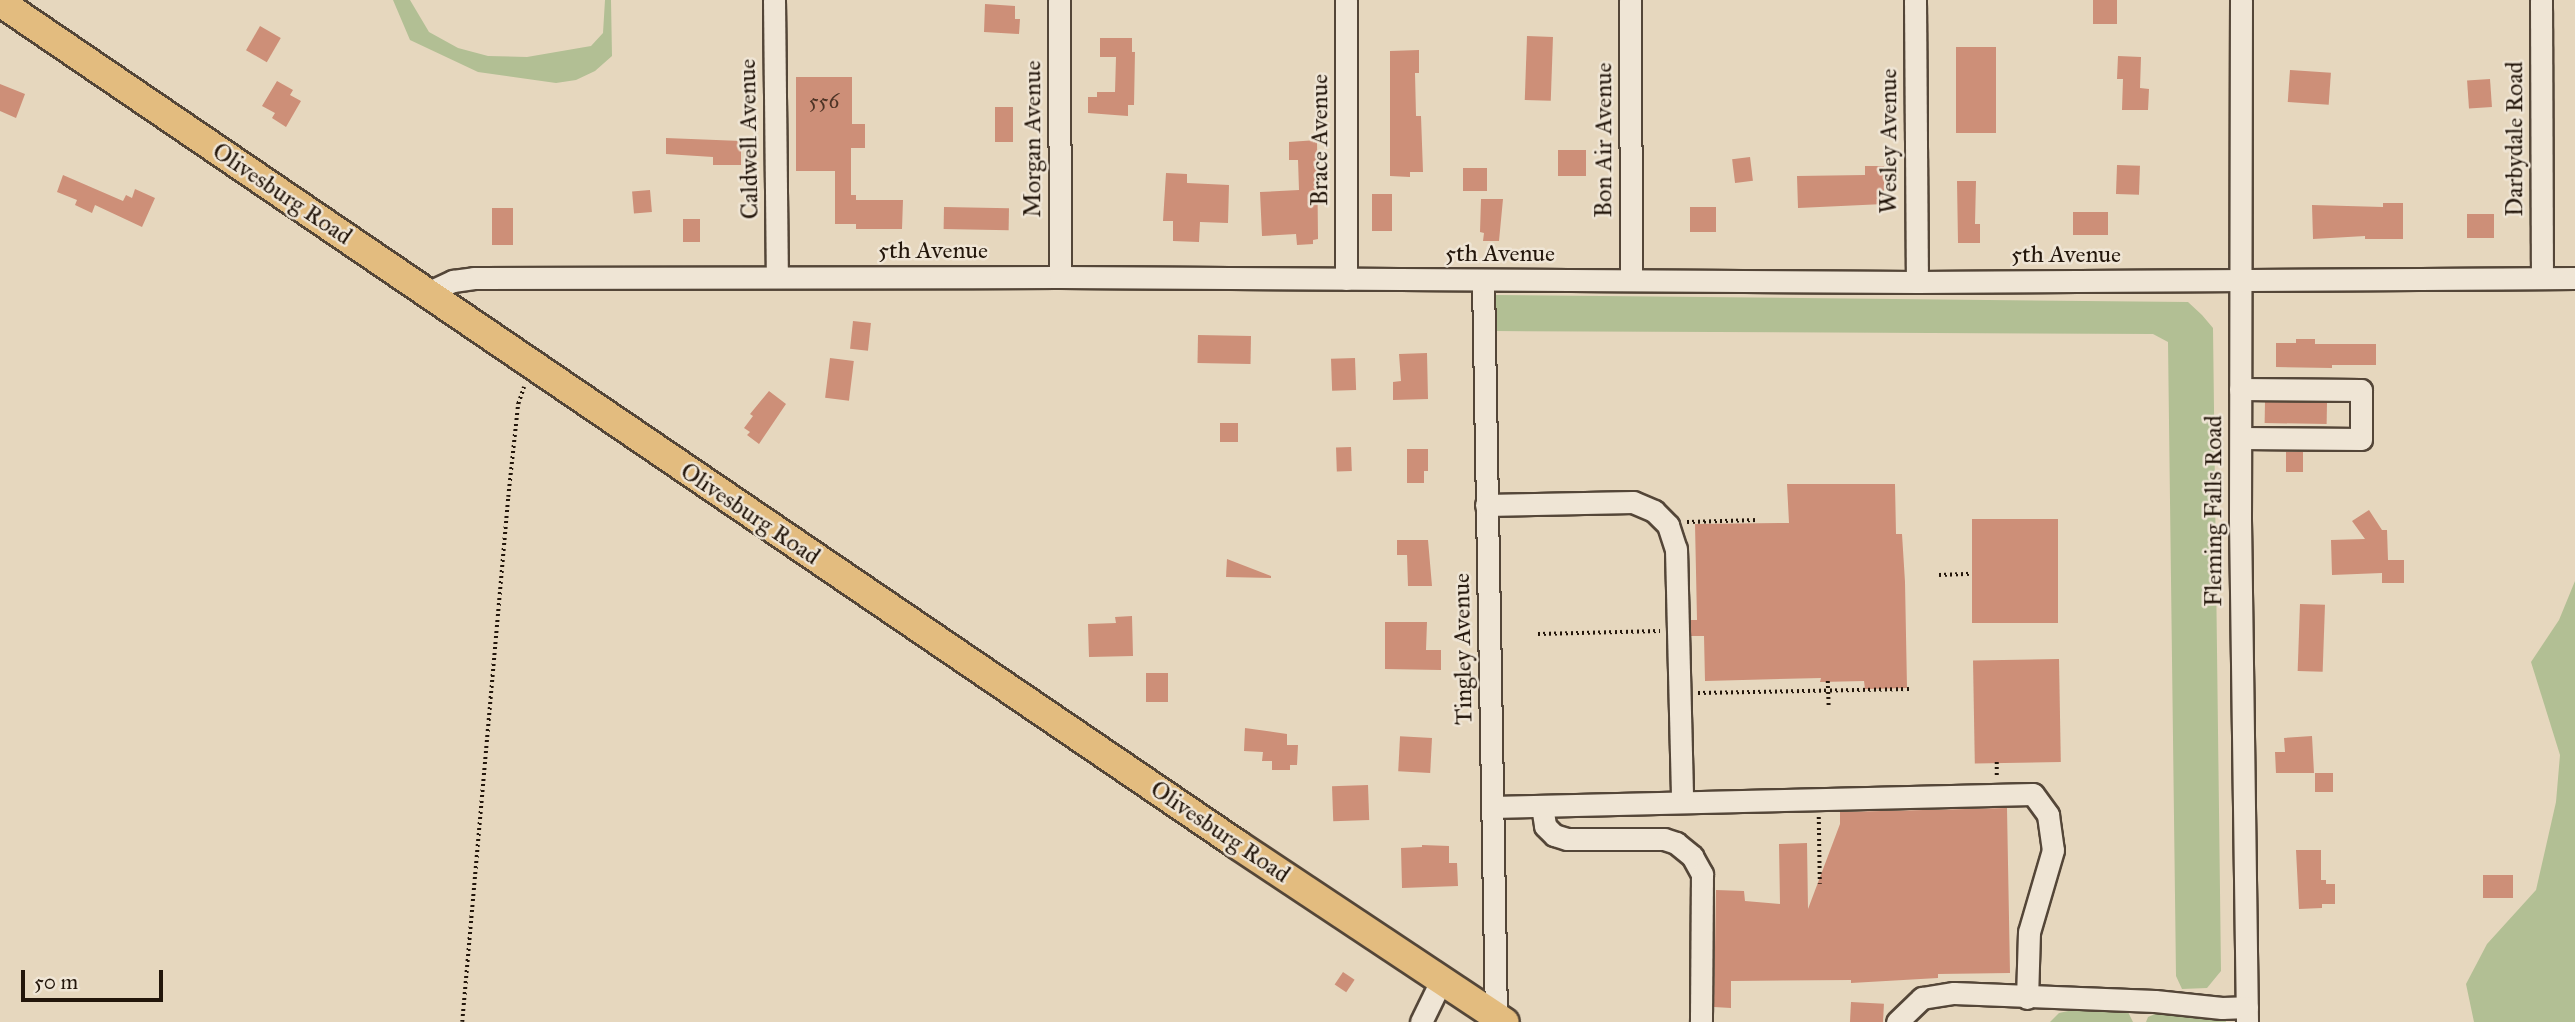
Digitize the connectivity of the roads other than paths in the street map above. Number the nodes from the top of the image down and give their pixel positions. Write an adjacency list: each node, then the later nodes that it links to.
1 (774, 0): 10 (street, Caldwell Avenue)
2 (1059, 0): 9 (street, Morgan Avenue)
3 (1346, 0): 13 (street, Brace Avenue)
4 (1630, 0): 15 (street, Bon Air Avenue)
5 (1915, 0): 17 (street, Wesley Avenue)
6 (2241, 0): 16 (street, Fleming Falls Road)
7 (2541, 0): 11 (street, Darbydale Road)
8 (0, 2): 18 (main road, Olivesburg Road)
9 (1060, 277): 10 (street, 5th Avenue); 13 (street, 5th Avenue)
10 (777, 278): 18 (street, 5th Avenue)
11 (2542, 278): 12 (street, 5th Avenue); 16 (street, 5th Avenue)
12 (2575, 278)
13 (1346, 279): 14 (street, 5th Avenue)
14 (1483, 281): 15 (street, 5th Avenue); 21 (street, Tingley Avenue)
15 (1631, 281): 17 (street, 5th Avenue)
16 (2239, 281): 17 (street, 5th Avenue); 19 (street, Fleming Falls Road)
17 (1917, 282)
18 (427, 293): 25 (main road, Olivesburg Road)
19 (2240, 389): 20 (street, Fleming Falls Road); 20 (street)
20 (2241, 438): 27 (street, Fleming Falls Road)
21 (1486, 505): 22 (street); 24 (street, Tingley Avenue)
22 (1682, 801): 23 (street); 26 (street)
23 (1542, 806): 24 (street); 30 (street)
24 (1492, 807): 28 (street, Tingley Avenue)
25 (1441, 981): 28 (main road, Olivesburg Road); 29 (street)
26 (2027, 998): 27 (street); 31 (street)
27 (2247, 1014)
28 (1500, 1019)
29 (1420, 1022)
30 (1701, 1022)
31 (1897, 1022)

